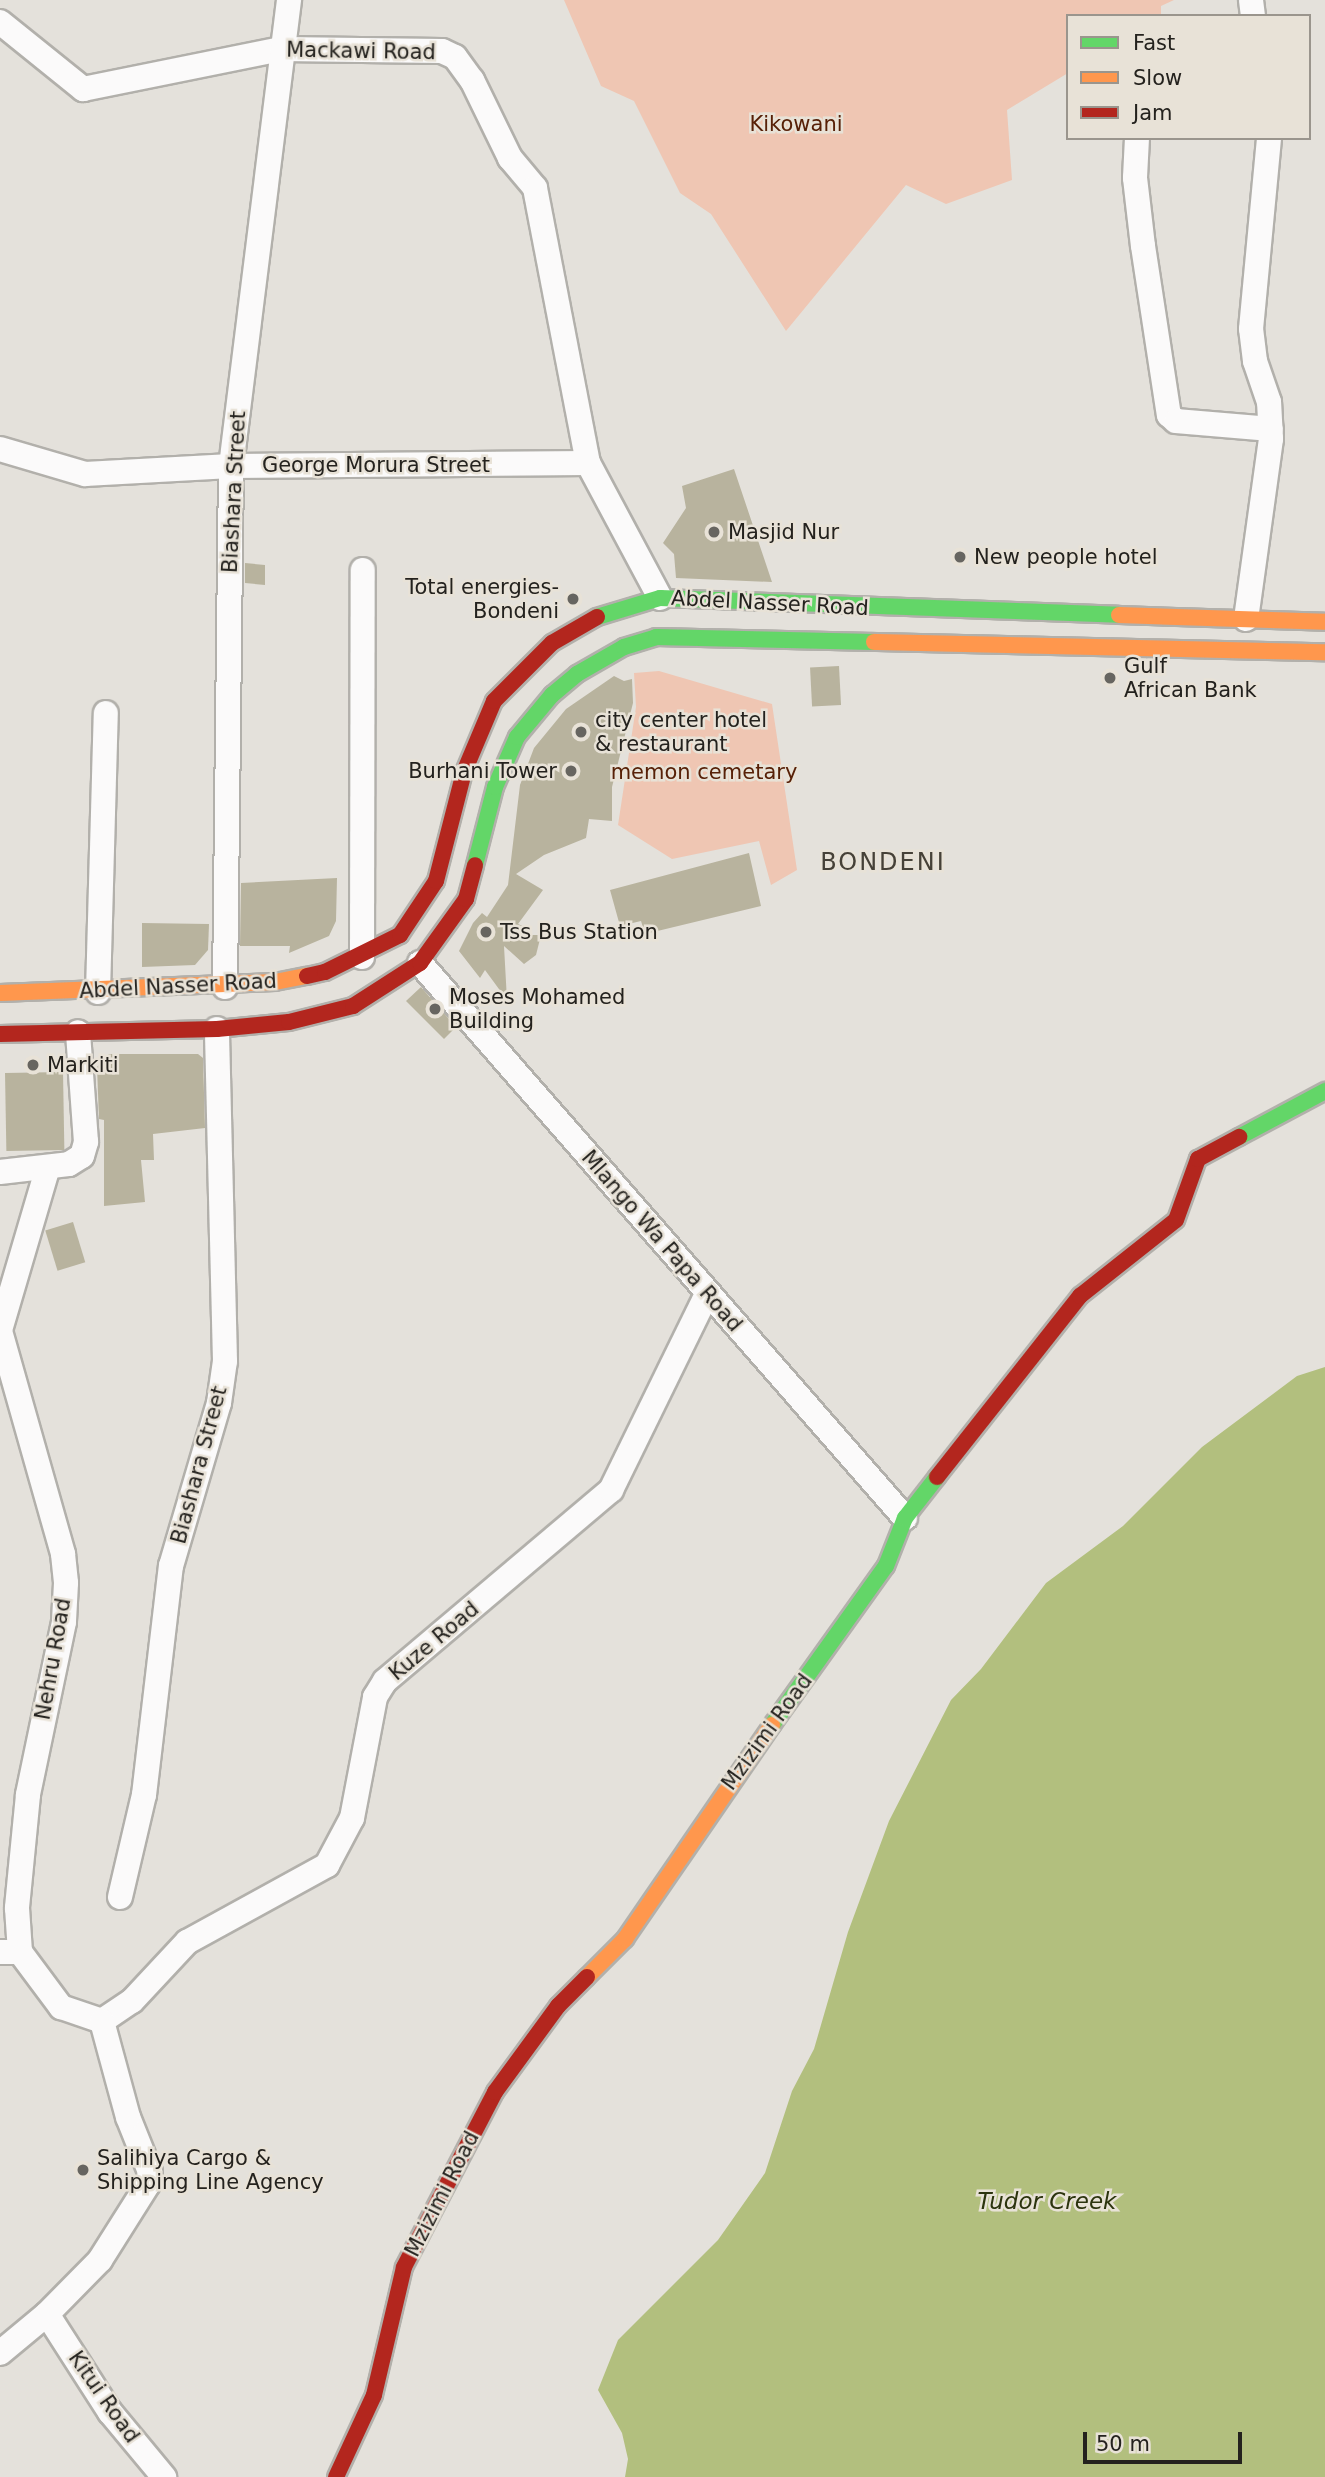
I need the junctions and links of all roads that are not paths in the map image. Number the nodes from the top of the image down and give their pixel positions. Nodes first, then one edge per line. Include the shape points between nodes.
1 (289, 0) edge
2 (0, 22) edge
3 (281, 49) junction
4 (1137, 140) edge
5 (1269, 140) edge
6 (1270, 429) junction
7 (0, 449) edge
8 (588, 463) junction
9 (231, 466) junction
10 (363, 570) dead end
11 (660, 598) junction
12 (1149, 616) junction
13 (1246, 619) junction
14 (1325, 622) edge
15 (1148, 649) junction
16 (1325, 652) edge
17 (106, 713) dead end
18 (362, 957) junction
19 (420, 963) junction
20 (225, 987) junction
21 (98, 992) junction
22 (0, 993) edge
23 (217, 1029) junction
24 (78, 1032) junction
25 (0, 1034) edge
26 (1325, 1091) edge
27 (48, 1167) junction
28 (0, 1172) edge
29 (707, 1294) junction
30 (0, 1330) edge
31 (905, 1518) junction
32 (120, 1897) dead end
33 (10, 1952) edge
34 (102, 2021) junction
35 (47, 2314) junction
36 (0, 2353) edge
37 (164, 2477) edge
38 (336, 2477) edge

1 - 3 street, Biashara Street
2 - 3 street, Mackawi Road via 83,89
3 - 8 street, Mackawi Road via 442,51 463,66 510,158 535,188
3 - 9 street, Biashara Street
4 - 6 street via 1135,178 1169,415 1176,421
5 - 6 street via 1251,329
6 - 13 street via 1269,476
7 - 9 street, George Morura Street via 85,474
8 - 9 street, George Morura Street
8 - 11 street, Mackawi Road
9 - 20 street, Biashara Street
10 - 18 street
11 - 12 main road, Abdel Nasser Road
11 - 18 main road, Abdel Nasser Road via 616,610 564,635 508,683 483,717 474,740 432,890 400,935
12 - 13 main road, Abdel Nasser Road
12 - 15 main road
13 - 14 main road, Abdel Nasser Road
15 - 16 main road, Abdel Nasser Road
15 - 19 main road, Abdel Nasser Road via 702,635 656,637 624,648 577,674 552,695 517,737 495,787 466,899
17 - 21 street
18 - 20 main road, Abdel Nasser Road via 303,978
19 - 23 main road, Abdel Nasser Road via 392,984 328,1015
19 - 29 street, Mlango Wa Papa Road
20 - 21 main road, Abdel Nasser Road
21 - 22 main road, Abdel Nasser Road
23 - 24 main road, Abdel Nasser Road
23 - 32 street, Biashara Street via 225,1361 219,1403 171,1566 144,1795
24 - 25 main road, Abdel Nasser Road
24 - 27 street via 85,1149 78,1161
26 - 31 main road, Mzizimi Road via 1198,1159 1176,1220 1080,1296
27 - 28 street
27 - 30 street, Nehru Road
29 - 31 street, Mlango Wa Papa Road
29 - 34 street, Kuze Road via 611,1490 385,1681 375,1697 352,1818 327,1865 187,1942 132,2001
30 - 33 street, Nehru Road via 63,1554 66,1583 64,1622 27,1795
31 - 38 main road, Mzizimi Road via 886,1566 711,1809 625,1939 558,2006 495,2092 404,2267 374,2395
33 - 34 street via 61,2007
34 - 35 street via 128,2117 145,2157 148,2184 100,2260
35 - 36 street
35 - 37 street, Kitui Road via 110,2412

